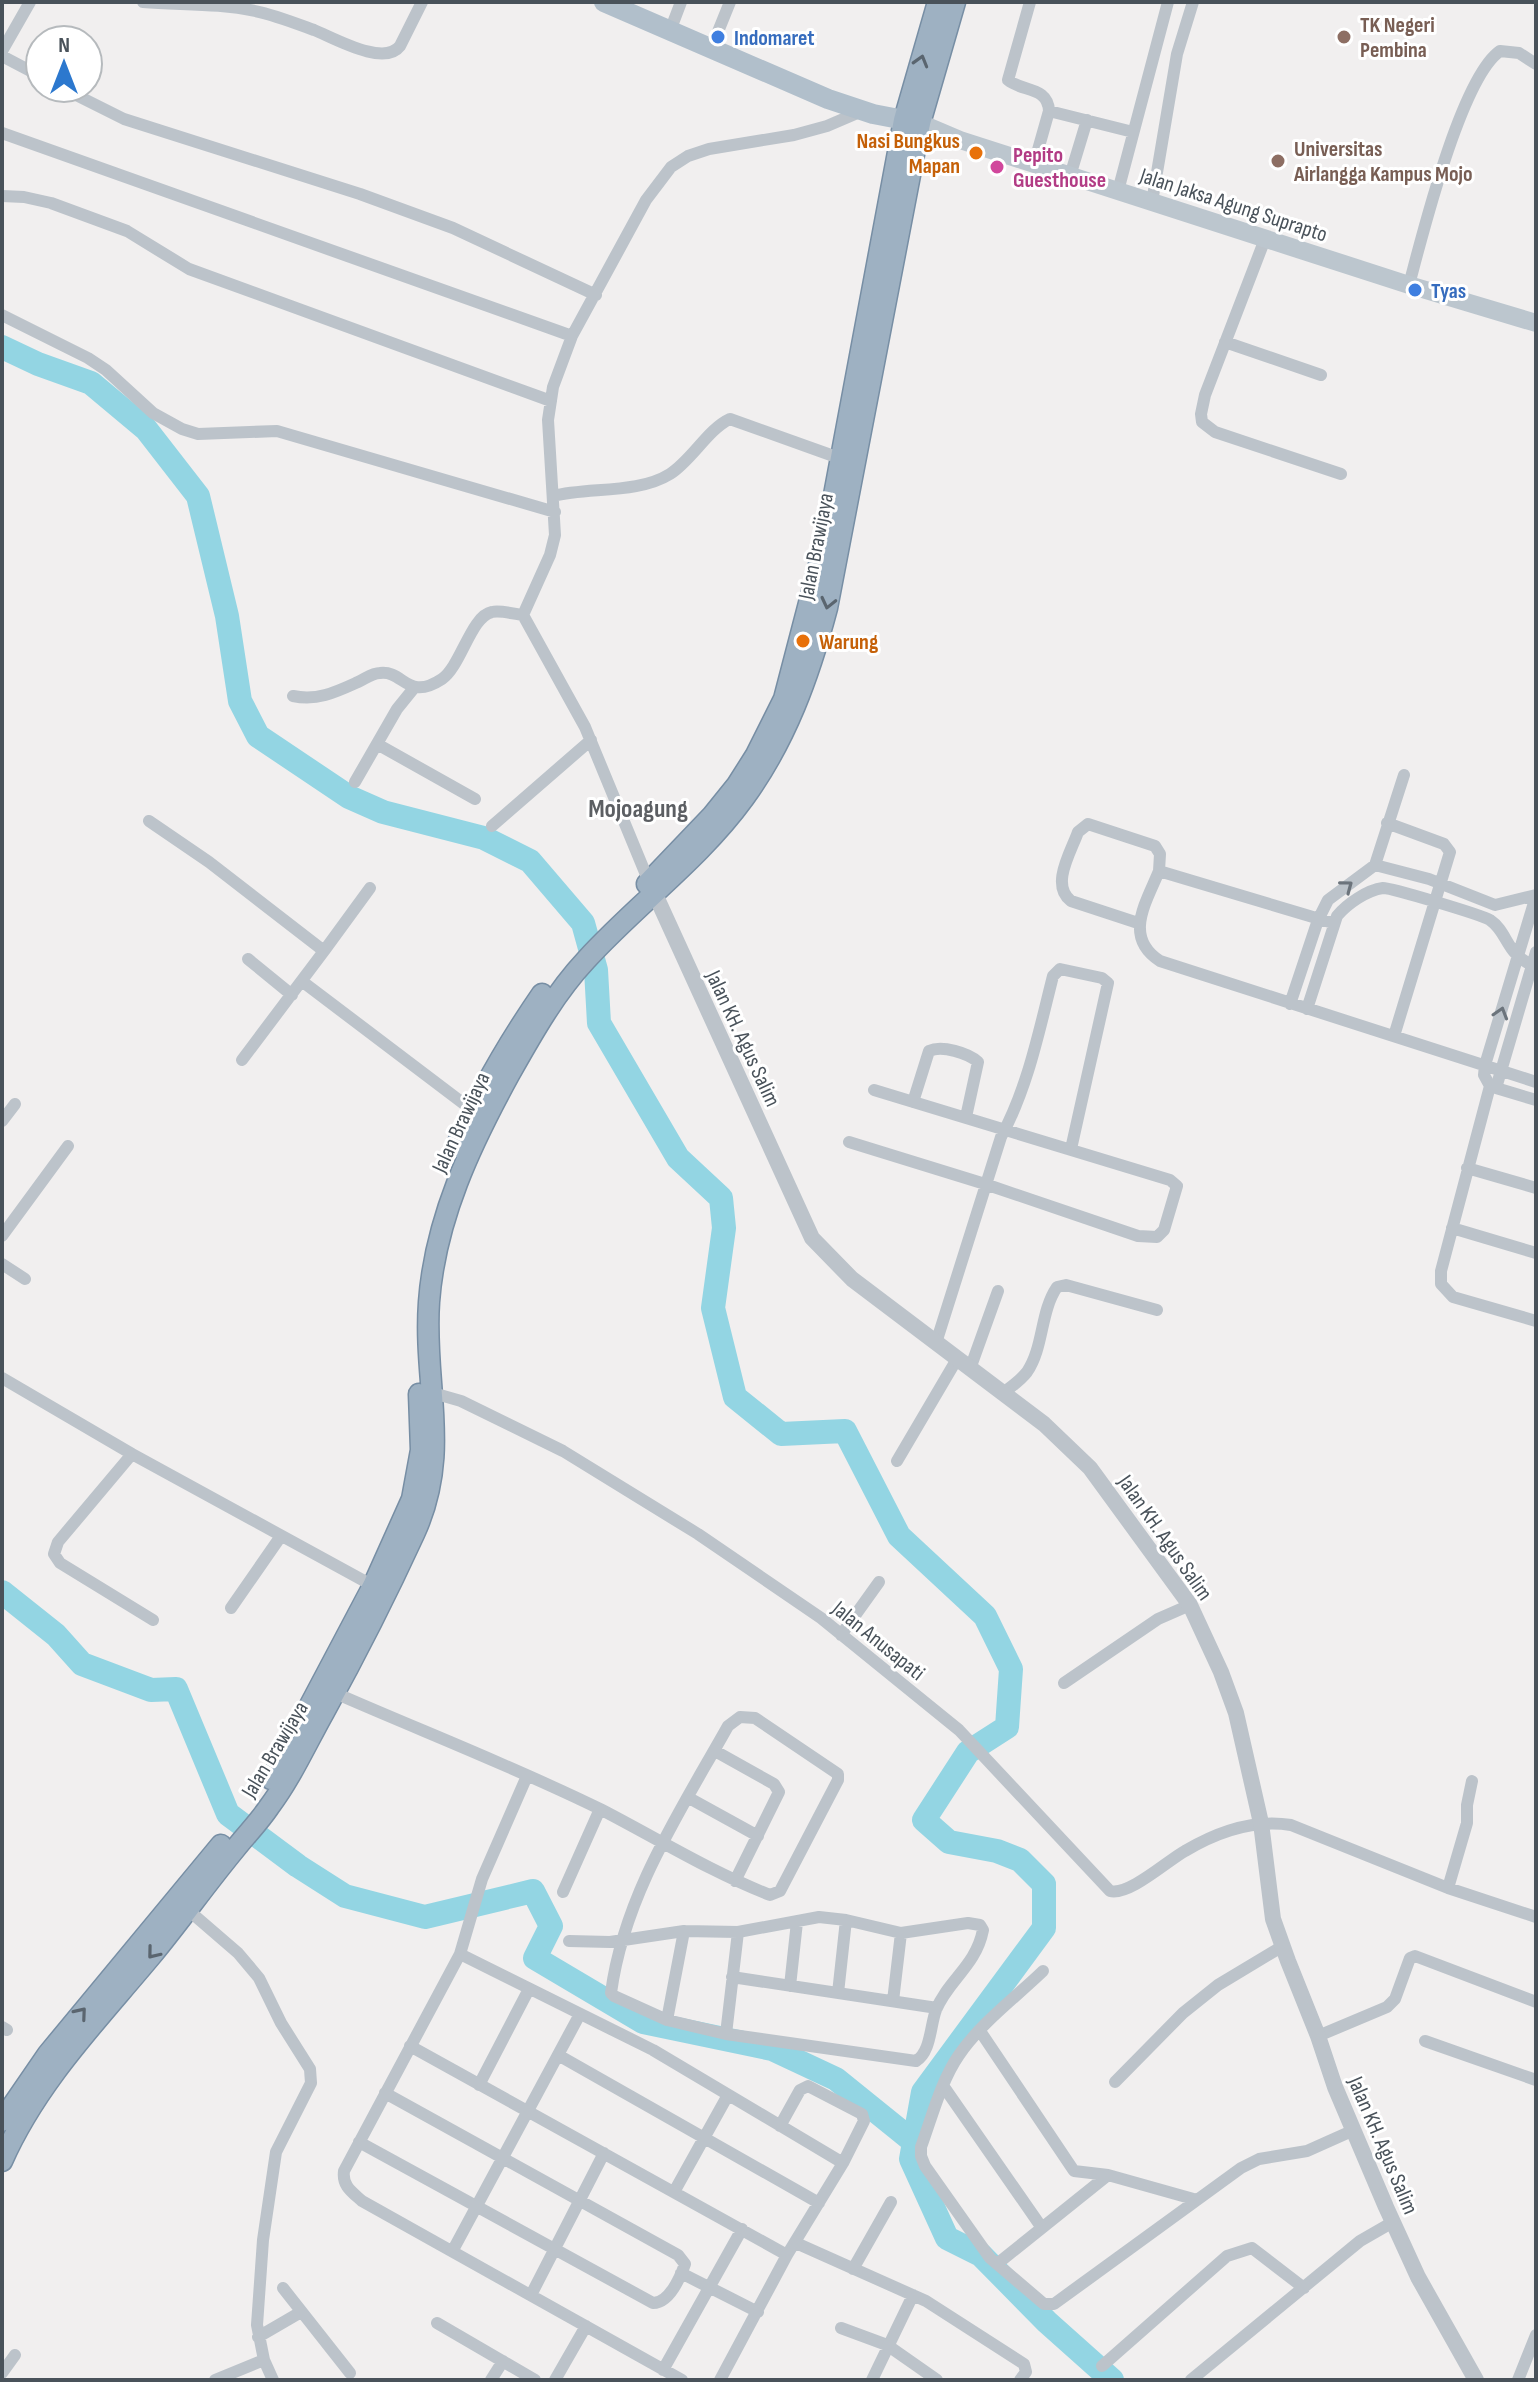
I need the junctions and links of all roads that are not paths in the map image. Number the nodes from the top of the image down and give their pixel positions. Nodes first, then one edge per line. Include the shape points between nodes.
1 (30, 2) edge
2 (143, 2) edge
3 (422, 2) edge
4 (604, 2) edge
5 (681, 2) edge
6 (730, 2) edge
7 (938, 2) edge
8 (955, 2) edge
9 (1030, 2) edge
10 (1168, 2) edge
11 (1193, 2) edge
12 (670, 31) junction
13 (711, 49) junction
14 (2, 51) edge
15 (1536, 64) edge
16 (24, 65) edge
17 (94, 104) edge
18 (862, 111) junction
19 (1049, 111) junction
20 (1087, 120) junction
21 (912, 122) junction
22 (1133, 132) junction
23 (2, 133) edge
24 (1034, 164) junction
25 (1070, 176) junction
26 (1118, 191) junction
27 (2, 196) edge
28 (1152, 202) junction
29 (1265, 239) junction
30 (1409, 285) junction
31 (596, 295) junction
32 (2, 315) edge
33 (1536, 323) edge
34 (572, 336) junction
35 (1225, 342) junction
36 (865, 363) junction
37 (1321, 375) dead end
38 (551, 401) junction
39 (842, 459) junction
40 (1341, 474) dead end
41 (553, 496) junction
42 (555, 512) junction
43 (523, 615) junction
44 (414, 688) junction
45 (293, 696) dead end
46 (591, 740) junction
47 (377, 744) junction
48 (1404, 775) dead end
49 (355, 782) dead end
50 (475, 799) dead end
51 (149, 821) dead end
52 (1387, 823) junction
53 (492, 826) dead end
54 (1375, 865) junction
55 (1159, 871) junction
56 (1442, 883) junction
57 (370, 888) dead end
58 (652, 888) junction
59 (1536, 895) edge
60 (1436, 903) junction
61 (1495, 905) junction
62 (1318, 920) junction
63 (1490, 920) junction
64 (1138, 923) junction
65 (1333, 923) junction
66 (324, 951) junction
67 (1536, 952) edge
68 (1518, 958) junction
69 (248, 959) dead end
70 (579, 959) junction
71 (1534, 967) edge
72 (303, 982) junction
73 (292, 995) junction
74 (1290, 1004) junction
75 (1307, 1009) junction
76 (1394, 1036) junction
77 (242, 1060) dead end
78 (1485, 1065) junction
79 (1500, 1070) junction
80 (1536, 1082) edge
81 (1493, 1087) junction
82 (874, 1090) dead end
83 (1536, 1100) edge
84 (913, 1102) junction
85 (15, 1104) dead end
86 (472, 1110) junction
87 (966, 1117) junction
88 (2, 1121) edge
89 (1006, 1128) junction
90 (849, 1142) dead end
91 (68, 1146) dead end
92 (1071, 1149) junction
93 (1467, 1168) junction
94 (985, 1184) junction
95 (1536, 1188) edge
96 (1452, 1228) junction
97 (2, 1236) edge
98 (1536, 1253) edge
99 (2, 1264) edge
100 (25, 1279) dead end
101 (998, 1291) dead end
102 (1157, 1310) dead end
103 (1536, 1321) edge
104 (936, 1343) junction
105 (964, 1364) junction
106 (2, 1378) edge
107 (426, 1391) junction
108 (1003, 1393) junction
109 (132, 1454) junction
110 (897, 1461) dead end
111 (281, 1536) junction
112 (879, 1582) dead end
113 (379, 1589) junction
114 (1190, 1605) junction
115 (231, 1608) dead end
116 (153, 1620) dead end
117 (841, 1635) junction
118 (1064, 1683) dead end
119 (335, 1693) junction
120 (715, 1751) junction
121 (527, 1776) junction
122 (1472, 1781) dead end
123 (689, 1798) junction
124 (600, 1809) junction
125 (257, 1812) junction
126 (1261, 1823) junction
127 (758, 1836) junction
128 (664, 1843) junction
129 (228, 1847) junction
130 (735, 1881) junction
131 (1448, 1888) junction
132 (563, 1892) dead end
133 (187, 1909) junction
134 (1536, 1917) edge
135 (846, 1920) junction
136 (797, 1922) junction
137 (684, 1931) junction
138 (738, 1932) junction
139 (901, 1933) junction
140 (569, 1941) dead end
141 (622, 1941) junction
142 (1283, 1946) junction
143 (460, 1954) junction
144 (1043, 1971) dead end
145 (732, 1977) junction
146 (790, 1986) junction
147 (529, 1989) junction
148 (838, 1993) junction
149 (893, 2001) junction
150 (1536, 2002) edge
151 (937, 2008) junction
152 (580, 2014) junction
153 (667, 2020) junction
154 (980, 2031) junction
155 (726, 2034) junction
156 (1318, 2036) junction
157 (1425, 2041) dead end
158 (410, 2046) junction
159 (558, 2055) junction
160 (1536, 2080) edge
161 (1115, 2082) dead end
162 (479, 2085) junction
163 (944, 2087) junction
164 (385, 2093) junction
165 (728, 2095) junction
166 (528, 2111) junction
167 (2, 2121) edge
168 (780, 2126) junction
169 (1354, 2130) junction
170 (705, 2138) junction
171 (359, 2142) junction
172 (604, 2153) junction
173 (502, 2158) junction
174 (2, 2161) edge
175 (843, 2163) junction
176 (1074, 2171) junction
177 (1108, 2175) junction
178 (1089, 2191) junction
179 (674, 2192) junction
180 (1197, 2200) junction
181 (580, 2201) junction
182 (891, 2202) dead end
183 (819, 2203) junction
184 (477, 2206) junction
185 (1393, 2222) junction
186 (1042, 2228) junction
187 (742, 2229) junction
188 (796, 2243) junction
189 (555, 2249) junction
190 (453, 2250) junction
191 (787, 2255) junction
192 (997, 2264) junction
193 (853, 2269) junction
194 (681, 2273) junction
195 (283, 2288) dead end
196 (709, 2288) junction
197 (1304, 2288) junction
198 (531, 2295) junction
199 (913, 2295) junction
200 (301, 2312) junction
201 (758, 2312) junction
202 (437, 2323) dead end
203 (586, 2326) junction
204 (841, 2328) dead end
205 (1536, 2335) edge
206 (258, 2337) junction
207 (887, 2345) junction
208 (15, 2355) dead end
209 (264, 2360) junction
210 (503, 2361) junction
211 (1102, 2366) dead end
212 (663, 2370) junction
213 (2, 2373) edge
214 (350, 2373) dead end
215 (558, 2379) edge
216 (215, 2380) edge
217 (273, 2380) edge
218 (491, 2380) edge
219 (535, 2380) edge
220 (682, 2380) edge
221 (720, 2380) edge
222 (872, 2380) edge
223 (937, 2380) edge
224 (1020, 2380) edge
225 (1191, 2380) edge
226 (1476, 2380) edge
227 (1518, 2380) edge

1 - 14 street
2 - 3 street via 255,11 386,55 400,46
4 - 12 main road
5 - 12 street
6 - 13 street
21 -> 7 highway
8 - 21 highway, Jalan Brawijaya via 930,87
9 - 19 street via 1008,80 1046,98
10 - 22 street
11 - 28 street via 1177,54
12 - 13 main road
13 - 18 main road
14 - 16 street
15 - 30 street via 1519,53 1500,51 1474,87 1432,200
17 - 31 street via 124,119 453,228
18 - 21 main road
18 - 31 street via 794,135 709,149 671,167 646,200
19 - 20 street
19 - 24 street
20 - 22 street
20 - 25 street
21 - 24 main road, Jalan Jaksa Agung Suprapto
21 - 36 highway, Jalan Brawijaya
22 - 26 street
23 - 34 street
24 - 25 main road, Jalan Jaksa Agung Suprapto
25 - 26 main road, Jalan Jaksa Agung Suprapto
26 - 28 main road, Jalan Jaksa Agung Suprapto
27 - 38 street via 51,203 127,231 189,269
28 - 29 main road, Jalan Jaksa Agung Suprapto
29 - 30 main road, Jalan Jaksa Agung Suprapto
29 - 35 street
30 - 33 main road, Jalan Jaksa Agung Suprapto
31 - 34 street
32 - 42 street via 88,358 153,413 182,429 198,434 277,431
34 - 38 street
35 - 37 street
35 - 40 street via 1205,395 1202,422 1215,432
36 - 39 highway, Jalan Brawijaya
36 -> 58 highway, Jalan Brawijaya via 827,608 797,705 743,800 712,838
38 - 41 street
39 - 41 street via 730,419 662,478
39 - 58 highway, Jalan Brawijaya via 812,602 784,699 737,785
41 - 42 street
42 - 43 street via 550,555
43 - 44 street via 484,616 452,671 436,683
43 - 46 street
44 - 45 street via 379,673 328,695
44 - 47 street
46 - 53 street
46 - 58 street
47 - 49 street
47 - 50 street
48 - 52 street
51 - 66 street
52 - 54 street
52 - 56 street via 1450,848
54 - 56 street
62 -> 54 street via 1328,900
55 - 62 street
55 - 64 street
55 - 64 street via 1155,846 1088,824 1078,832 1060,882 1063,893 1071,901
56 - 60 street
56 - 61 street
57 - 66 street
58 - 70 highway, Jalan Brawijaya
58 - 104 street, Jalan KH. Agus Salim via 812,1238 852,1279
59 - 61 street
59 - 68 street
60 - 63 street
60 - 65 street via 1383,888 1345,906
60 - 76 street
61 - 63 street
62 - 65 street
62 - 74 street
63 - 68 street
64 - 74 street via 1146,948 1160,961
65 - 75 street
66 - 72 street
67 - 71 street
68 - 71 street
78 -> 68 street
69 - 73 street
70 - 86 highway, Jalan Brawijaya via 528,1015
70 - 107 highway, Jalan Brawijaya via 485,1117 463,1165 444,1220 429,1299
71 - 79 street
72 - 73 street
72 - 86 street
73 - 77 street
74 - 75 street
75 - 76 street
76 - 78 street
78 - 79 street
78 - 81 street via 1484,1075
79 - 80 street
79 - 81 street
81 - 83 street
81 - 93 street
82 - 84 street
84 - 87 street
84 - 87 street via 929,1051 962,1054 978,1062
85 - 88 street
86 - 107 highway, Jalan Brawijaya via 424,1248 416,1339
87 - 89 street
89 - 92 street
89 - 92 street via 1028,1074 1056,972 1102,978 1108,983 1107,993
89 - 94 street
90 - 94 street
91 - 97 street
92 - 94 street via 1175,1183 1161,1235 1138,1236
93 - 95 street
93 - 96 street
94 - 104 street
96 - 98 street
96 - 103 street via 1441,1271 1444,1289 1453,1297
99 - 100 street
101 - 105 street
102 - 108 street via 1057,1287 1031,1365
104 - 105 street, Jalan KH. Agus Salim
105 - 108 street, Jalan KH. Agus Salim
105 - 110 street
106 - 109 street
107 - 113 highway, Jalan Brawijaya via 417,1481
107 - 117 street, Jalan Anusapati via 461,1401 563,1451 698,1534
108 - 114 street, Jalan KH. Agus Salim via 1090,1468
109 - 111 street
109 - 116 street via 58,1542 54,1554 60,1563
111 - 113 street
111 - 115 street
112 - 117 street
113 - 119 highway, Jalan Brawijaya
113 - 125 highway, Jalan Brawijaya
114 - 118 street via 1158,1619
114 - 126 street, Jalan KH. Agus Salim via 1236,1713
117 - 126 street, Jalan Anusapati via 959,1730 1101,1883 1116,1892 1199,1843
119 - 121 street
119 - 125 highway, Jalan Brawijaya via 295,1766
120 - 123 street
120 - 127 street via 778,1789
120 - 130 street via 728,1726 747,1716 839,1776 780,1891 770,1895
121 - 124 street
121 - 143 street via 482,1879
122 - 131 street via 1467,1823
123 - 127 street
123 - 128 street
124 - 128 street
124 - 132 street
125 - 129 highway, Jalan Brawijaya
126 - 131 street via 1291,1825
126 - 142 street, Jalan KH. Agus Salim via 1273,1919
127 - 130 street
128 - 130 street
128 - 141 street
129 - 133 highway, Jalan Brawijaya
167 -> 129 highway, Jalan Brawijaya via 48,2054
131 - 134 street
133 -> 174 highway, Jalan Brawijaya via 54,2071
133 - 206 street via 259,1978 310,2069 311,2083 274,2162 256,2305
135 - 136 street via 819,1917
135 - 139 street
135 - 148 street
136 - 138 street
136 - 146 street
137 - 138 street
137 - 141 street
137 - 153 street
138 - 145 street
139 - 149 street
139 - 151 street via 968,1923 982,1928 974,1958
140 - 141 street
141 - 153 street via 612,1994
142 - 156 street, Jalan KH. Agus Salim
142 - 161 street via 1206,1994
143 - 147 street
143 - 158 street
144 - 154 street
145 - 146 street
145 - 155 street
146 - 148 street
147 - 152 street
147 - 162 street
148 - 149 street
149 - 151 street
150 - 156 street via 1415,1956 1387,2007
151 - 155 street via 923,2056 916,2061
152 - 159 street
152 - 165 street
153 - 155 street
154 - 163 street via 958,2056
154 - 176 street
156 - 169 street, Jalan KH. Agus Salim
157 - 160 street
158 - 162 street
158 - 164 street
159 - 166 street
159 - 170 street
162 - 166 street
163 - 186 street
163 - 192 street via 921,2156
164 - 171 street
164 - 173 street
165 - 168 street
165 - 170 street
166 - 172 street
166 - 173 street
168 - 175 street
168 - 175 street via 800,2090 808,2086 862,2114 863,2125
169 - 180 street via 1307,2151 1259,2159
169 - 185 street, Jalan KH. Agus Salim
170 - 179 street
170 - 183 street
171 - 184 street
171 - 190 street via 344,2171 348,2189
172 - 179 street
172 - 181 street
173 - 181 street
173 - 184 street
175 - 183 street
176 - 177 street
176 - 178 street
177 - 178 street
177 - 180 street
178 - 186 street
179 - 187 street
180 - 192 street via 1051,2305 1035,2298
181 - 189 street
181 - 194 street via 678,2255 685,2264
182 - 193 street
183 - 188 street
184 - 189 street
184 - 190 street
185 - 197 street via 1360,2241
185 - 226 street, Jalan KH. Agus Salim
186 - 192 street
187 - 191 street
187 - 196 street
188 - 191 street
188 - 193 street
189 - 194 street via 653,2303 665,2299
189 - 198 street
190 - 198 street
191 - 201 street
193 - 199 street
194 - 196 street
195 - 200 street
196 - 201 street
196 - 212 street
197 - 211 street via 1252,2248 1227,2256
197 - 225 street
198 - 203 street
199 - 207 street
199 - 224 street via 1024,2364
200 - 206 street
200 - 214 street
201 - 221 street
202 - 210 street
203 - 212 street
203 - 215 street
204 - 207 street
205 - 227 street
206 - 209 street
207 - 222 street
207 - 223 street
208 - 213 street
209 - 216 street
209 - 217 street
210 - 218 street
210 - 219 street
212 - 220 street

